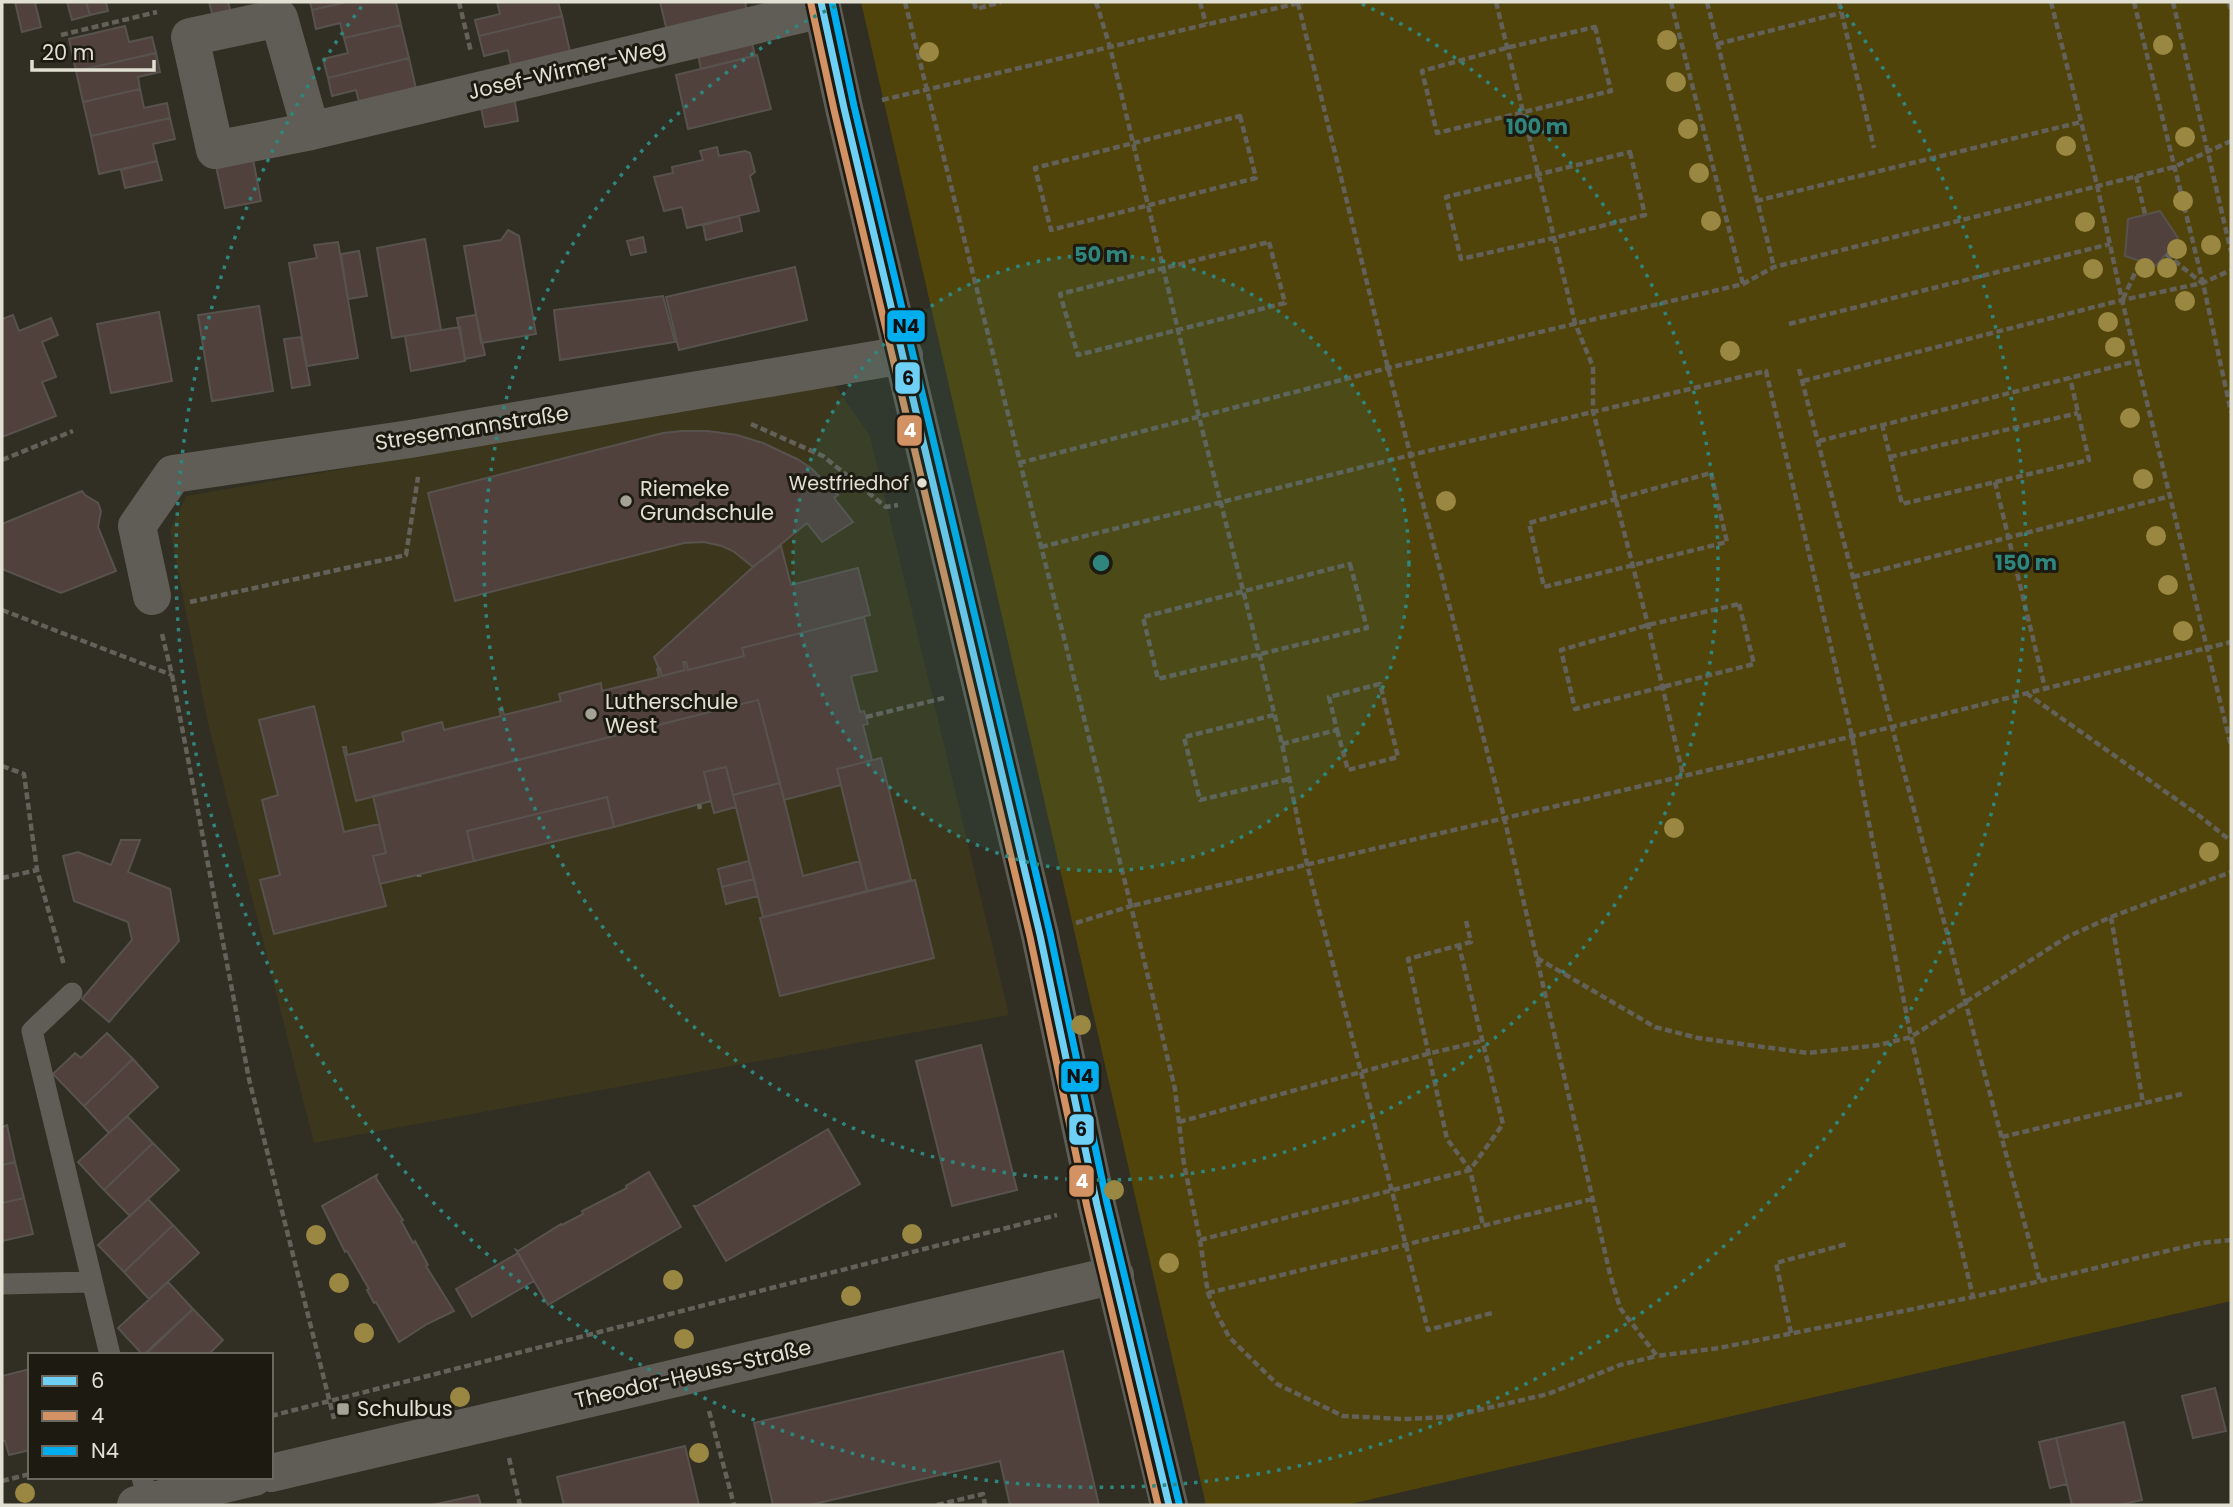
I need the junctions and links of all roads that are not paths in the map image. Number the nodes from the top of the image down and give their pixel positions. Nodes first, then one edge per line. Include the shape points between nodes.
1 (821, 5) edge
2 (311, 131) dead end
3 (904, 355) junction
4 (154, 603) road end
5 (72, 993) road end
6 (1115, 1275) junction
7 (91, 1282) junction
8 (2, 1284) edge
9 (109, 1353) edge
10 (273, 1473) edge
11 (242, 1479) edge
12 (142, 1495) edge
13 (1169, 1505) edge

1 - 2 street, Josef-Wirmer-Weg
1 - 3 street
3 - 4 street, Stresemannstraße via 410,439 173,474 136,526
3 - 6 street
5 - 7 lane via 32,1031
6 - 10 street, Theodor-Heuss-Straße
6 - 13 street
7 - 8 lane
7 - 9 lane
11 - 12 street

